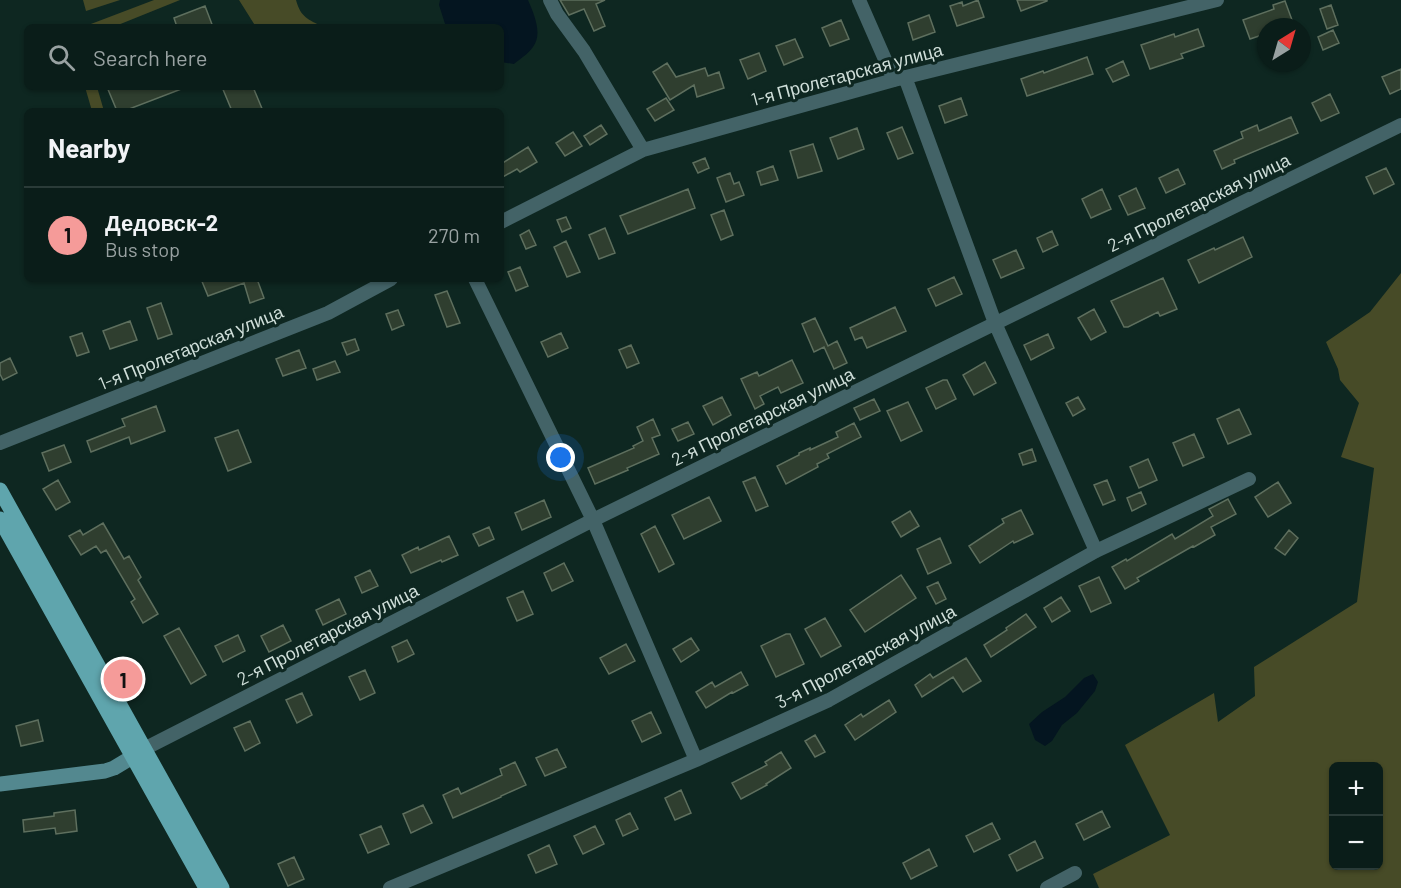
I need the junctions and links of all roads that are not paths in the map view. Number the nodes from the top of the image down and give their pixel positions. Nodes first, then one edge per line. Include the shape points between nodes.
1 (550, 0) edge
2 (859, 0) edge
3 (1216, 0) edge
4 (900, 78) junction
5 (1401, 125) edge
6 (643, 150) junction
7 (504, 220) edge
8 (386, 282) edge
9 (476, 282) edge
10 (995, 323) junction
11 (0, 443) edge
12 (1250, 479) dead end
13 (0, 490) edge
14 (0, 519) edge
15 (593, 520) junction
16 (1096, 551) junction
17 (139, 753) junction
18 (696, 760) junction
19 (0, 784) edge
20 (1075, 873) dead end
21 (206, 888) edge
22 (222, 888) edge
23 (390, 888) edge
24 (1047, 888) edge

1 - 6 street
2 - 4 street
3 - 4 street, 1-я Пролетарская улица
4 - 6 street, 1-я Пролетарская улица
4 - 10 street
5 - 10 street, 2-я Пролетарская улица
6 - 7 street, 1-я Пролетарская улица
8 - 11 street, 1-я Пролетарская улица via 328,312
9 - 15 street
10 - 15 street, 2-я Пролетарская улица
10 - 16 street
12 - 16 street, 3-я Пролетарская улица
13 - 17 main road
14 - 17 main road
15 - 17 street, 2-я Пролетарская улица
15 - 18 street
16 - 18 street, 3-я Пролетарская улица via 829,700
17 - 19 street via 105,771
17 - 21 main road
17 - 22 main road
18 - 23 street, 3-я Пролетарская улица
20 - 24 street

